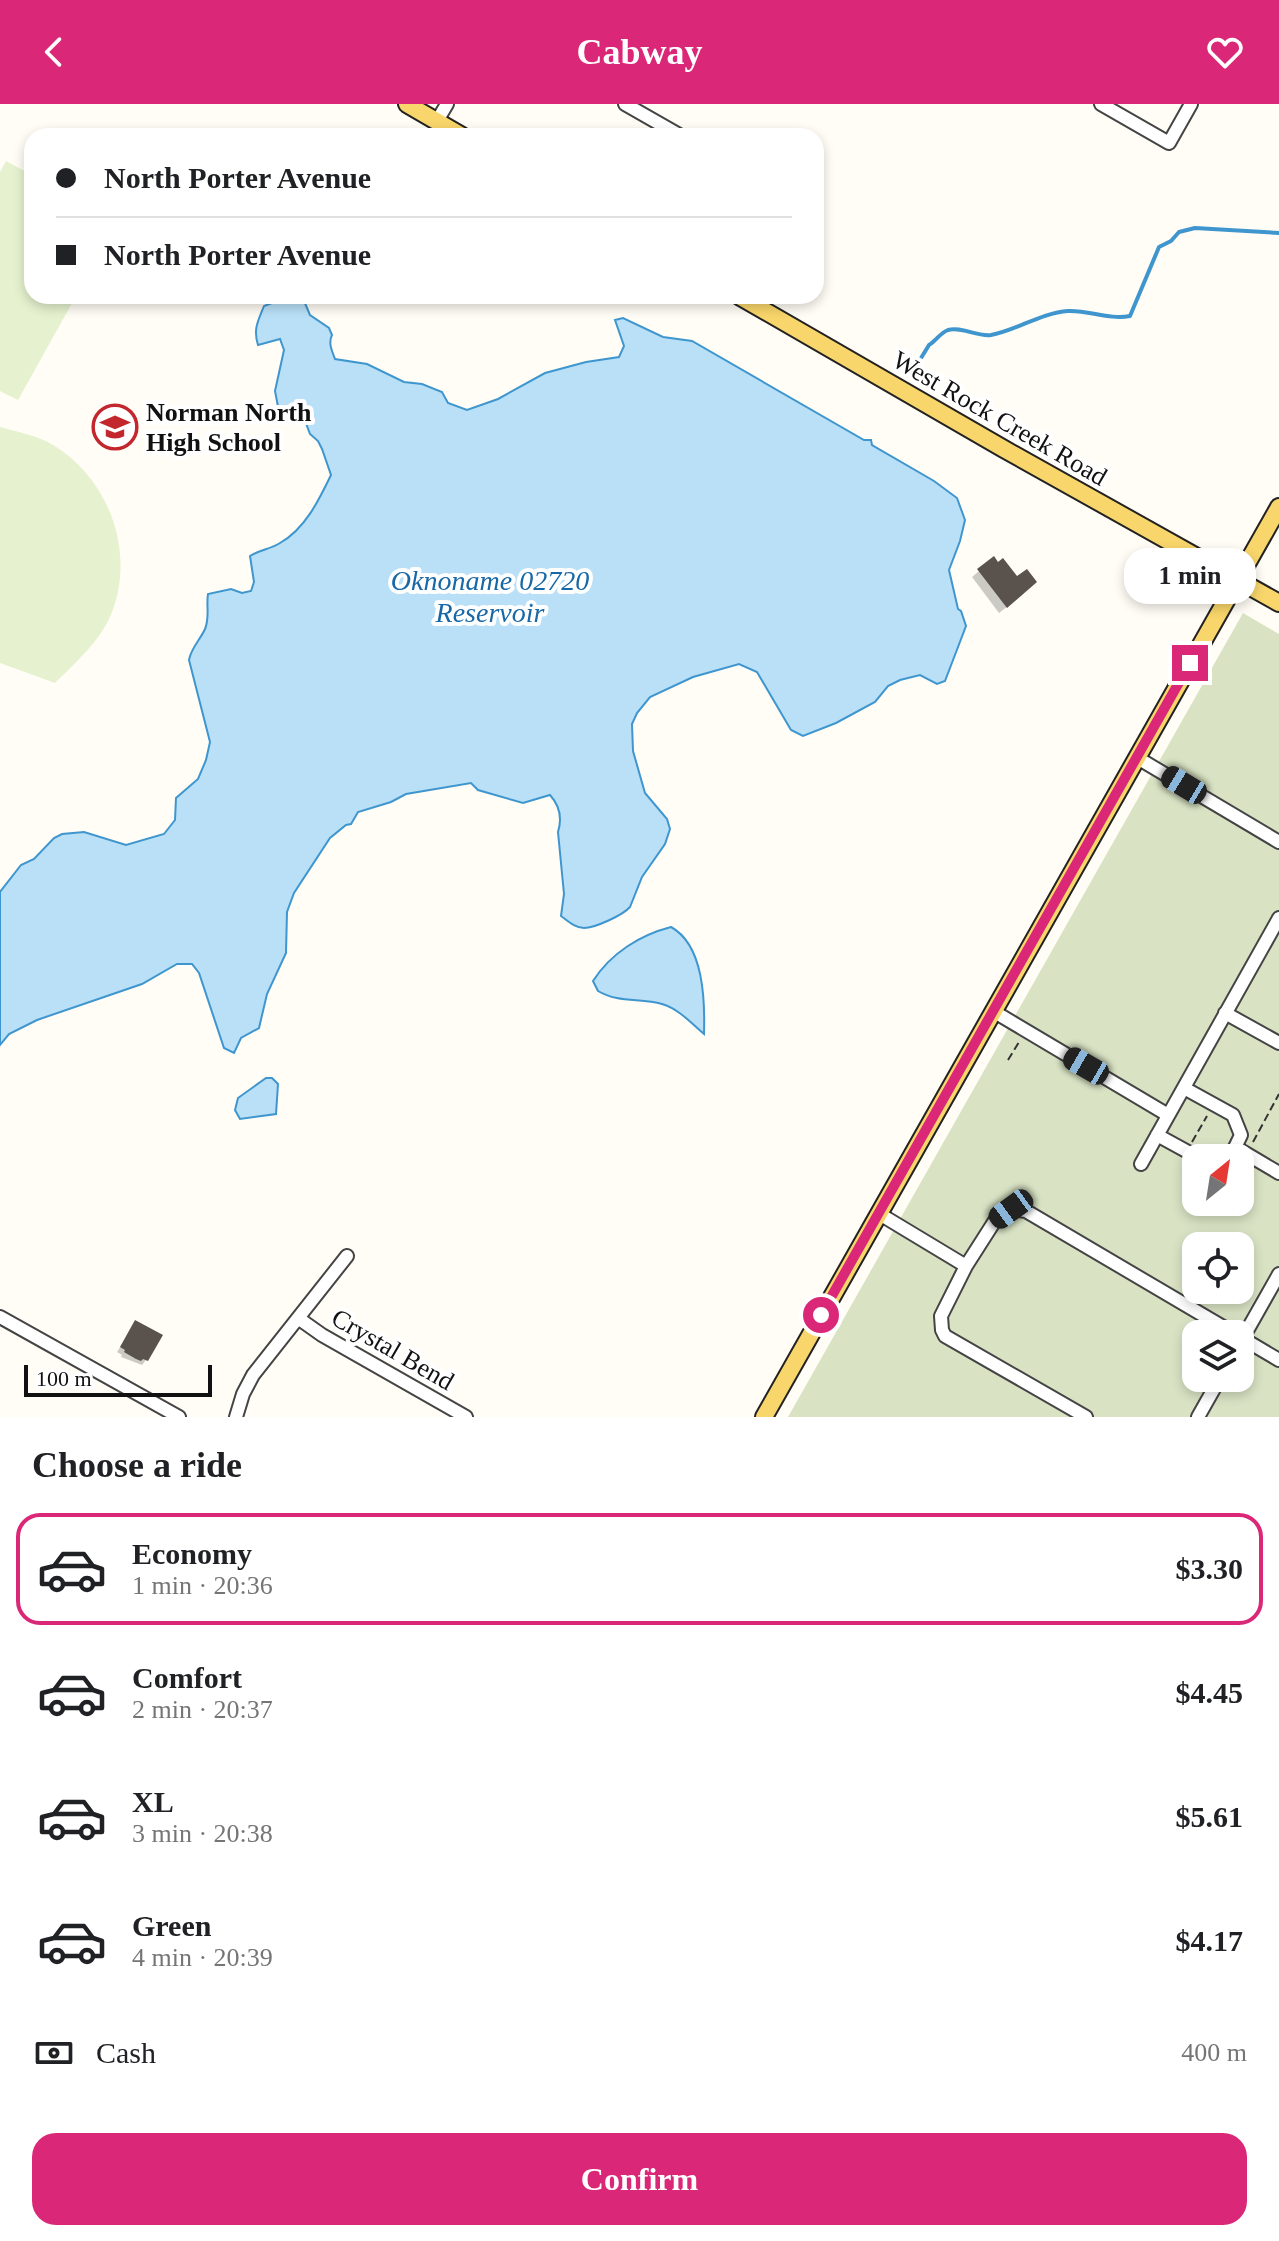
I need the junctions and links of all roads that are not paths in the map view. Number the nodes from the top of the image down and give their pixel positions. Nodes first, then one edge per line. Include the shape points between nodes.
1 (407, 104) edge
2 (447, 104) edge
3 (625, 104) edge
4 (1101, 104) edge
5 (1191, 104) edge
6 (437, 121) junction
7 (449, 128) edge
8 (667, 128) edge
9 (753, 304) edge
10 (1277, 514) edge
11 (1238, 580) junction
12 (1279, 603) edge
13 (1136, 757) junction
14 (1279, 842) edge
15 (1279, 918) edge
16 (993, 1011) junction
17 (1225, 1013) junction
18 (1279, 1043) edge
19 (1184, 1088) junction
20 (1168, 1115) junction
21 (1157, 1135) junction
22 (1241, 1144) edge
23 (1182, 1149) edge
24 (1254, 1158) edge
25 (1141, 1164) dead end
26 (1279, 1173) edge
27 (878, 1213) junction
28 (347, 1256) dead end
29 (966, 1266) junction
30 (1279, 1274) edge
31 (0, 1317) edge
32 (298, 1318) junction
33 (1209, 1320) edge
34 (1250, 1320) edge
35 (1254, 1346) edge
36 (1279, 1360) edge
37 (1212, 1392) edge
38 (444, 1412) edge
39 (179, 1417) edge
40 (236, 1417) edge
41 (466, 1417) edge
42 (764, 1417) edge
43 (1086, 1417) edge
44 (1198, 1417) edge

1 - 6 main road
2 - 6 street
3 - 8 street
4 - 5 street via 1169,143
6 - 7 main road
9 - 11 main road, West Rock Creek Road
10 - 11 main road
11 - 12 main road, West Rock Creek Road
11 - 13 main road
13 - 14 street
13 - 16 main road
15 - 17 street
16 - 20 street
16 - 27 main road
17 - 18 street
17 - 19 street
19 - 20 street
19 - 22 street via 1233,1115
20 - 21 street
21 - 23 street
21 - 25 street
24 - 26 street
27 - 29 street
27 - 42 main road
28 - 32 street
29 - 33 street via 996,1219 1011,1209 1026,1211
29 - 43 street via 941,1316 945,1336
30 - 34 street
31 - 39 street
32 - 38 street, Crystal Bend
32 - 40 street via 253,1375
35 - 36 street
37 - 44 street
38 - 41 street, Crystal Bend

